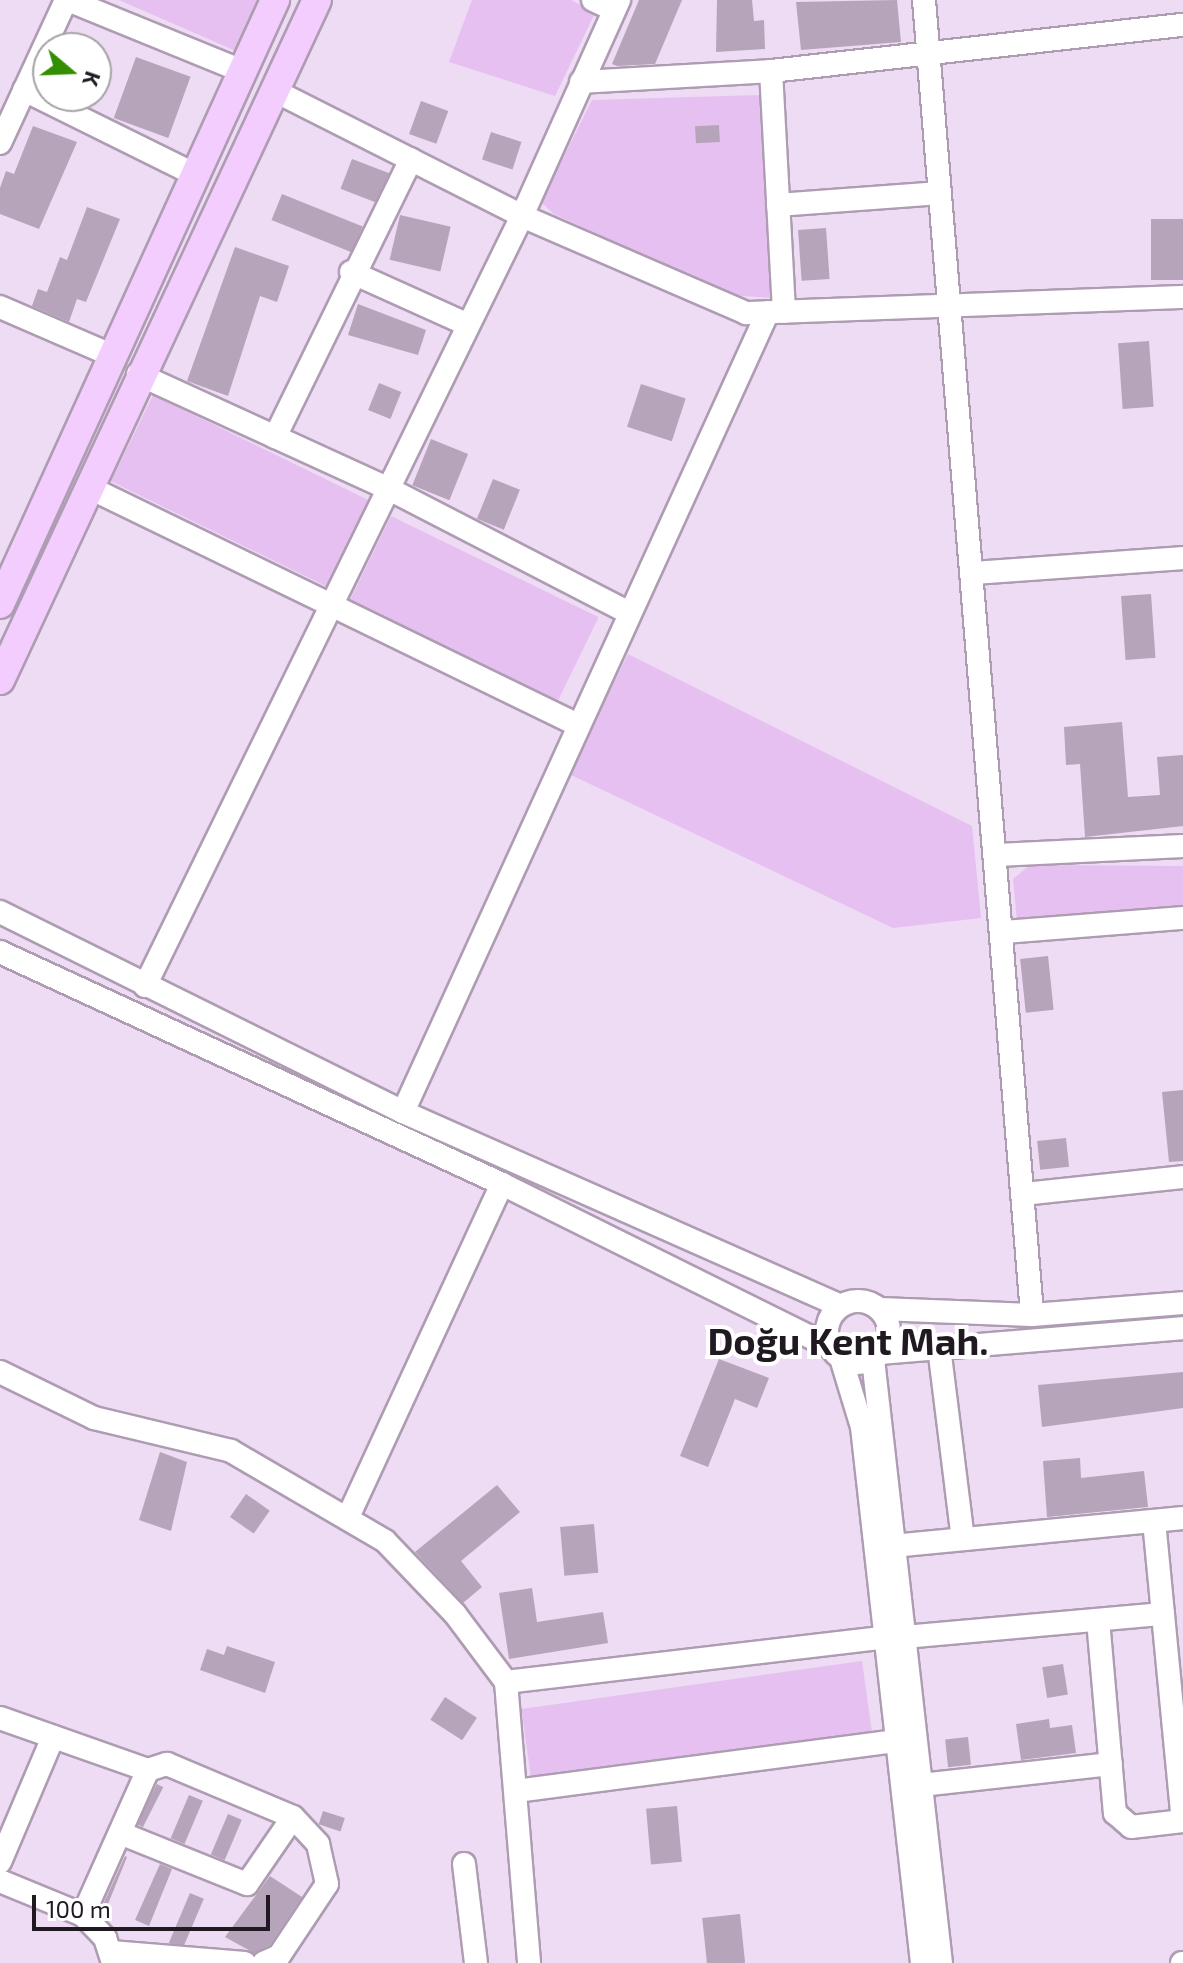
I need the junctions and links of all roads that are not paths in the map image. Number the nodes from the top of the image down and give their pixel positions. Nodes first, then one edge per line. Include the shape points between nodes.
1 (67, 0) edge
2 (275, 0) edge
3 (317, 0) edge
4 (593, 0) edge
5 (924, 0) edge
6 (617, 5) edge
7 (1183, 25) edge
8 (927, 54) junction
9 (771, 71) junction
10 (244, 72) junction
11 (581, 82) junction
12 (24, 90) junction
13 (273, 90) junction
14 (0, 143) edge
15 (411, 160) junction
16 (196, 175) junction
17 (940, 193) junction
18 (778, 205) junction
19 (522, 216) junction
20 (351, 272) junction
21 (1183, 297) edge
22 (0, 307) edge
23 (951, 311) junction
24 (776, 312) junction
25 (464, 323) junction
26 (113, 356) junction
27 (138, 374) junction
28 (275, 437) junction
29 (88, 487) junction
30 (389, 489) junction
31 (1183, 558) edge
32 (974, 573) junction
33 (0, 604) edge
34 (324, 608) junction
35 (629, 613) junction
36 (0, 680) edge
37 (578, 725) junction
38 (1183, 846) edge
39 (997, 855) junction
40 (0, 912) edge
41 (1183, 918) edge
42 (1004, 932) junction
43 (0, 952) edge
44 (145, 986) junction
45 (403, 1112) junction
46 (1183, 1177) edge
47 (502, 1184) junction
48 (1024, 1194) junction
49 (1183, 1303) edge
50 (840, 1306) junction
51 (880, 1309) junction
52 (1032, 1315) junction
53 (1183, 1328) edge
54 (939, 1347) junction
55 (837, 1353) junction
56 (877, 1356) junction
57 (0, 1372) edge
58 (349, 1515) junction
59 (1183, 1518) edge
60 (1154, 1521) junction
61 (963, 1539) junction
62 (893, 1546) junction
63 (1163, 1614) junction
64 (1098, 1620) junction
65 (895, 1637) junction
66 (506, 1682) junction
67 (0, 1718) edge
68 (53, 1737) junction
69 (895, 1741) junction
70 (1111, 1764) junction
71 (148, 1770) junction
72 (921, 1785) junction
73 (516, 1791) junction
74 (293, 1817) junction
75 (1183, 1821) edge
76 (120, 1833) junction
77 (0, 1862) edge
78 (464, 1864) dead end
79 (0, 1881) edge
80 (83, 1915) junction
81 (112, 1958) edge
82 (245, 1963) edge
83 (263, 1963) edge
84 (476, 1963) edge
85 (529, 1963) edge
86 (922, 1963) edge
87 (941, 1963) edge

1 - 10 street
1 - 12 street
2 - 10 main road
3 - 13 main road
4 - 6 street
5 - 8 street
6 - 11 street
7 - 8 street
8 - 9 street
8 - 17 street
9 - 11 street
9 - 18 street
10 - 16 main road
11 - 19 street
12 - 14 street
12 - 16 street
13 - 15 street
13 - 27 main road
15 - 19 street
15 - 20 street
16 - 26 main road
17 - 18 street
17 - 23 street
18 - 24 street
19 - 24 street via 746,313
19 - 25 street
20 - 25 street
20 - 28 street
21 - 23 street
22 - 26 street
23 - 24 street
23 - 32 street
24 - 35 street
25 - 30 street
26 - 33 main road
27 - 28 street
27 - 29 main road
28 - 30 street
29 - 34 street
29 - 36 main road
30 - 34 street
30 - 35 street
31 - 32 street
32 - 39 street
34 - 37 street
34 - 44 street
35 - 37 street
37 - 45 street
38 - 39 street
39 - 42 street
40 - 44 street
41 - 42 street
42 - 48 street
43 - 47 street
44 - 45 street
45 - 50 street
46 - 48 street
47 - 55 street
47 - 58 street
48 - 52 street
49 - 52 street
50 - 51 street via 863,1300
50 - 55 street via 827,1330
51 - 52 street
51 - 56 street via 889,1326
53 - 54 street
54 - 56 street
54 - 61 street
55 - 56 street
55 - 65 street via 862,1427
56 - 62 street
57 - 58 street via 94,1418 231,1451
58 - 66 street via 417,1572
59 - 60 street
60 - 61 street
60 - 63 street
61 - 62 street
62 - 65 street
63 - 64 street
63 - 75 street
64 - 65 street
64 - 70 street
65 - 66 street
65 - 69 street
65 - 72 street
66 - 73 street
67 - 68 street
68 - 71 street
68 - 77 street
69 - 73 street
69 - 86 street
70 - 72 street
70 - 75 street via 1121,1823
71 - 74 street via 167,1764
71 - 76 street
72 - 87 street
73 - 85 street
74 - 76 street via 247,1884
74 - 83 street via 318,1844 327,1884 279,1956
76 - 80 street
78 - 84 street
79 - 80 street
80 - 81 street
81 - 82 street

